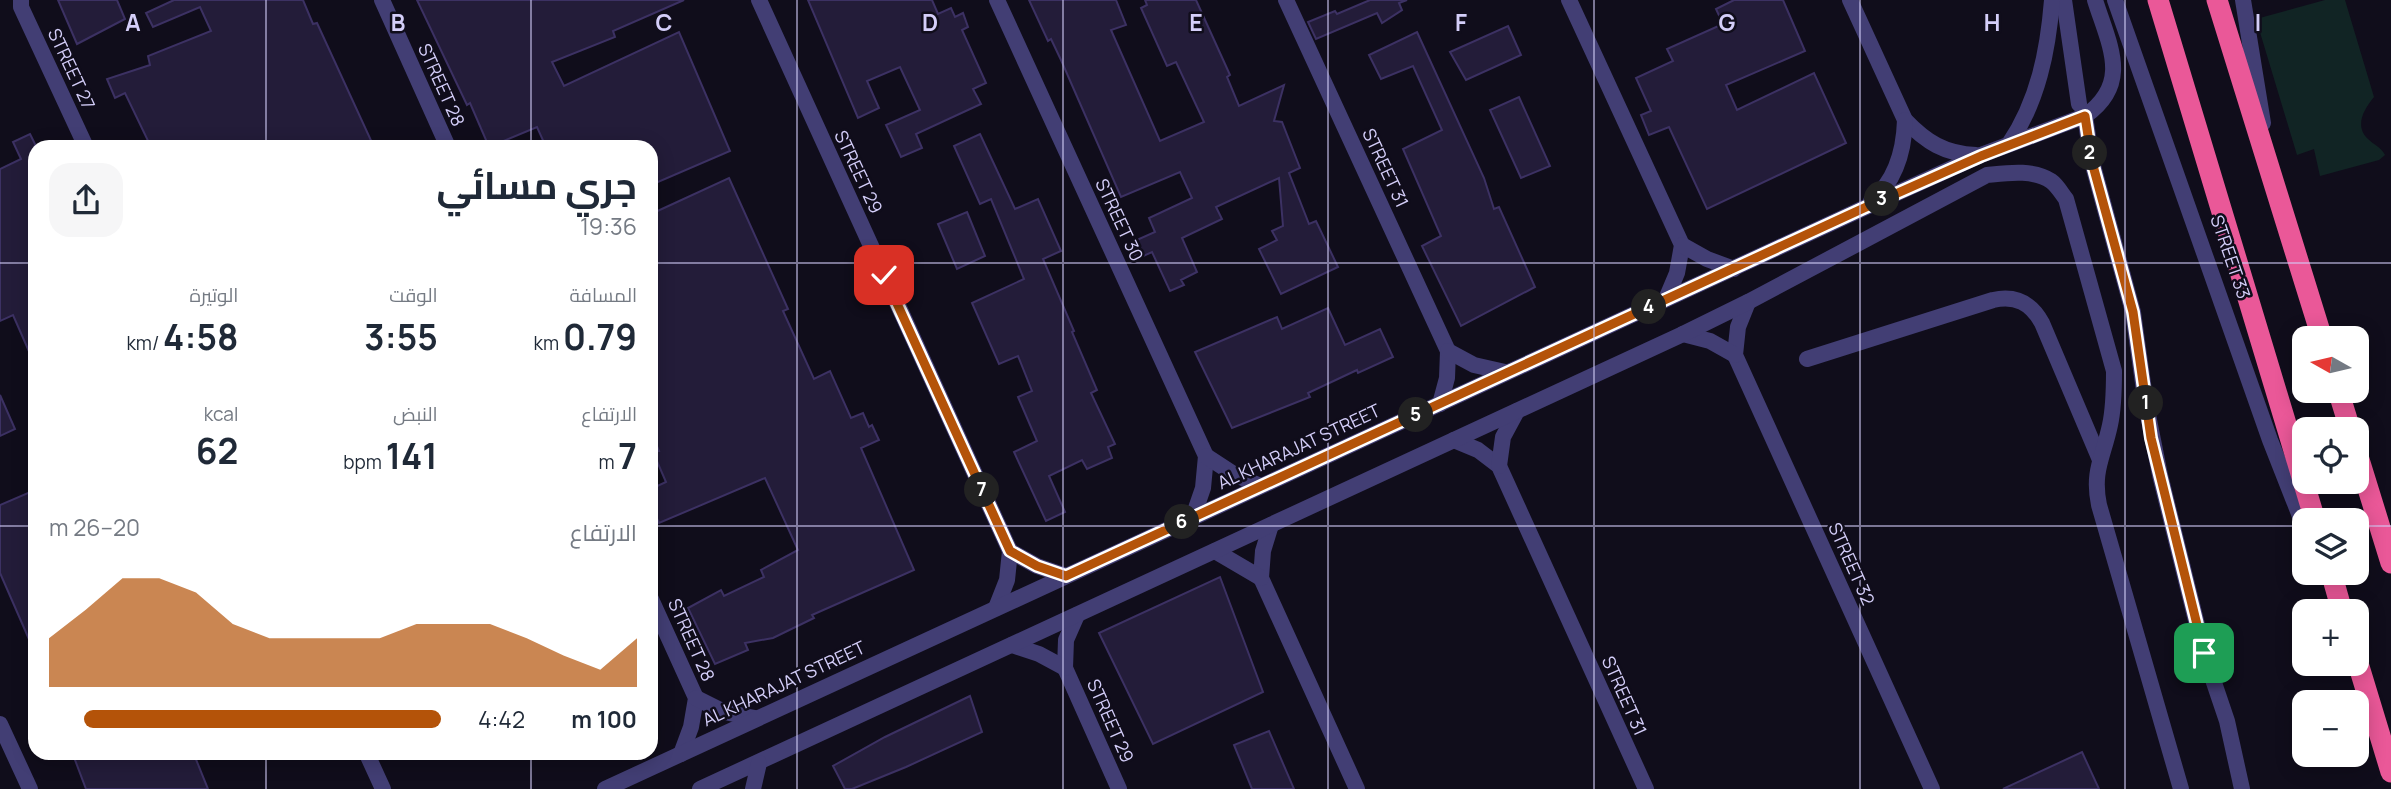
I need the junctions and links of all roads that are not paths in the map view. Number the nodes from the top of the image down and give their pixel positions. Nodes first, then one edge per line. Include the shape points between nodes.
1 (382, 0) edge
2 (759, 0) edge
3 (997, 0) edge
4 (1286, 0) edge
5 (1569, 0) edge
6 (1850, 0) edge
7 (2052, 0) edge
8 (2064, 0) edge
9 (2095, 0) edge
10 (2115, 0) edge
11 (2158, 0) edge
12 (2217, 0) edge
13 (2243, 0) edge
14 (17, 2) edge
15 (2082, 110) junction
16 (1905, 120) junction
17 (83, 140) edge
18 (445, 140) edge
19 (2009, 144) junction
20 (1981, 156) junction
21 (2267, 160) junction
22 (1864, 208) junction
23 (1682, 244) junction
24 (1734, 269) junction
25 (1666, 299) junction
26 (1748, 302) junction
27 (2318, 326) edge
28 (1682, 334) junction
29 (1448, 351) junction
30 (1735, 355) junction
31 (1807, 359) dead end
32 (1505, 372) junction
33 (1440, 404) junction
34 (1517, 411) junction
35 (1454, 440) junction
36 (1206, 456) junction
37 (2100, 460) junction
38 (1499, 466) junction
39 (1260, 486) junction
40 (2369, 492) edge
41 (2297, 508) edge
42 (2311, 508) edge
43 (1193, 517) junction
44 (1271, 525) junction
45 (1010, 551) junction
46 (1216, 551) junction
47 (2391, 563) edge
48 (1066, 576) junction
49 (1261, 578) junction
50 (996, 608) junction
51 (658, 614) edge
52 (1077, 615) junction
53 (1012, 645) junction
54 (1065, 668) junction
55 (2362, 676) edge
56 (696, 698) junction
57 (756, 718) junction
58 (0, 724) edge
59 (681, 754) junction
60 (370, 760) edge
61 (759, 762) junction
62 (2391, 772) edge
63 (30, 789) edge
64 (383, 789) edge
65 (605, 789) edge
66 (700, 789) edge
67 (753, 789) edge
68 (1119, 789) edge
69 (1357, 789) edge
70 (1646, 789) edge
71 (1932, 789) edge
72 (2181, 789) edge
73 (2242, 789) edge

1 - 18 street, STREET 28
2 - 45 street, STREET 29
3 - 36 street, STREET 30
4 - 29 street, STREET 31
5 - 23 street
6 - 16 street
7 - 19 street via 2038,86
8 - 15 street
9 - 15 street, AL KHARAJAT STREET via 2114,63 2114,78 2100,106
10 - 41 street, STREET 33
11 - 42 highway, STREET 33
12 - 21 highway
13 - 21 street
14 - 17 street, STREET 27
15 - 19 street, AL KHARAJAT STREET
15 - 73 street via 2133,312 2160,475
16 - 20 street via 1938,148
16 - 22 street via 1896,169
19 - 20 street, AL KHARAJAT STREET
20 - 22 street, AL KHARAJAT STREET
21 - 27 highway
22 - 24 street, AL KHARAJAT STREET
23 - 24 street
23 - 25 street
24 - 25 street, AL KHARAJAT STREET
25 - 32 street, AL KHARAJAT STREET
26 - 28 street
26 - 30 street via 1738,327
26 - 37 street via 1987,176 2033,174 2051,181 2066,199 2114,371 2110,427
28 - 30 street via 1710,341
28 - 34 street
29 - 32 street via 1474,365
29 - 33 street, STREET 31
30 - 71 street, STREET 32
31 - 37 street via 1993,300 2017,299 2037,313
32 - 33 street, AL KHARAJAT STREET
33 - 39 street, AL KHARAJAT STREET
34 - 35 street
34 - 38 street via 1503,437
35 - 38 street
35 - 44 street
36 - 39 street
36 - 43 street via 1203,488
37 - 72 street via 2095,486 2099,506
38 - 70 street, STREET 31
39 - 43 street, AL KHARAJAT STREET
40 - 47 highway
43 - 48 street, AL KHARAJAT STREET
44 - 46 street
44 - 49 street
45 - 48 street
45 - 50 street via 1007,580
46 - 49 street
46 - 52 street
48 - 50 street, AL KHARAJAT STREET
49 - 69 street
50 - 57 street, AL KHARAJAT STREET
51 - 56 street, STREET 28
52 - 53 street
52 - 54 street, STREET 29 via 1066,640
53 - 54 street, STREET 29
53 - 61 street
54 - 68 street, STREET 29
55 - 62 highway
56 - 57 street, STREET 28 via 724,712
56 - 59 street, STREET 28
57 - 59 street, AL KHARAJAT STREET
58 - 63 street
59 - 65 street, AL KHARAJAT STREET
60 - 64 street
61 - 66 street
61 - 67 street

